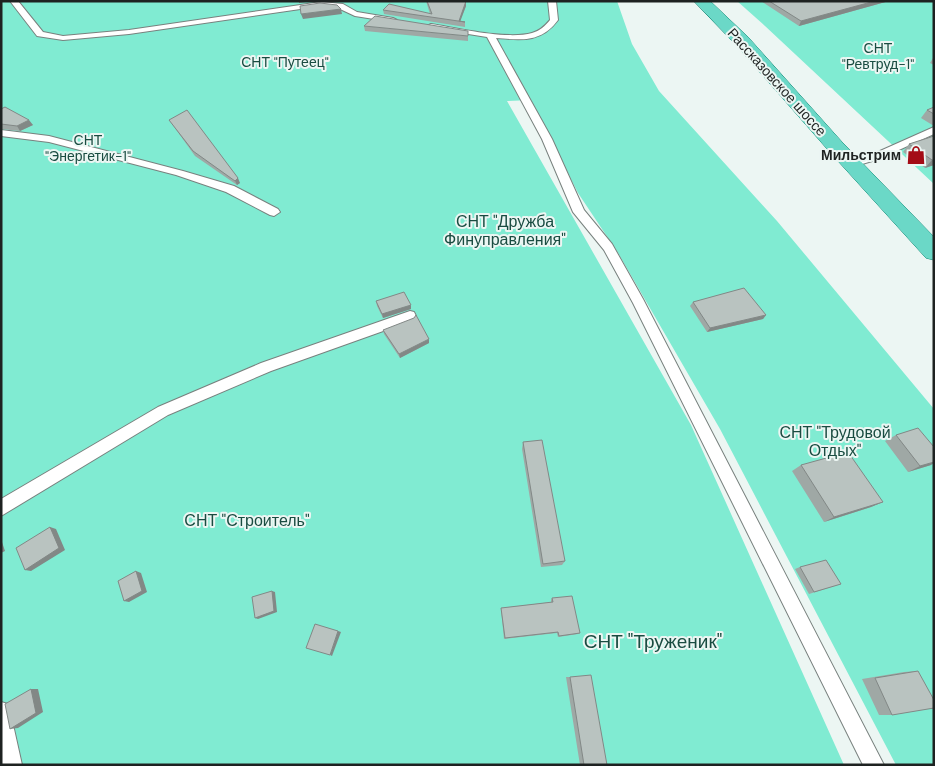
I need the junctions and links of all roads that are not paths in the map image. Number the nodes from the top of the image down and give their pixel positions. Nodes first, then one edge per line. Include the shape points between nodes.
1 (14, 1) edge
2 (552, 1) edge
3 (701, 1) edge
4 (399, 21) edge
5 (425, 25) edge
6 (490, 35) junction
7 (934, 130) edge
8 (1, 133) edge
9 (852, 164) junction
10 (274, 212) dead end
11 (934, 252) edge
12 (410, 316) dead end
13 (1, 508) edge
14 (1, 711) edge
15 (12, 765) edge
16 (874, 765) edge

1 - 4 lane via 40,34 62,38 129,32 321,4 340,6 355,14
2 - 6 lane via 554,20 542,34 528,37
3 - 9 main road, Рассказовское шоссе via 742,41
5 - 6 lane
6 - 16 lane via 547,139 579,212 608,247 640,302
7 - 9 lane
8 - 10 lane via 49,139 179,173 230,189
9 - 11 main road, Рассказовское шоссе
12 - 13 lane via 266,367 163,412
14 - 15 lane

